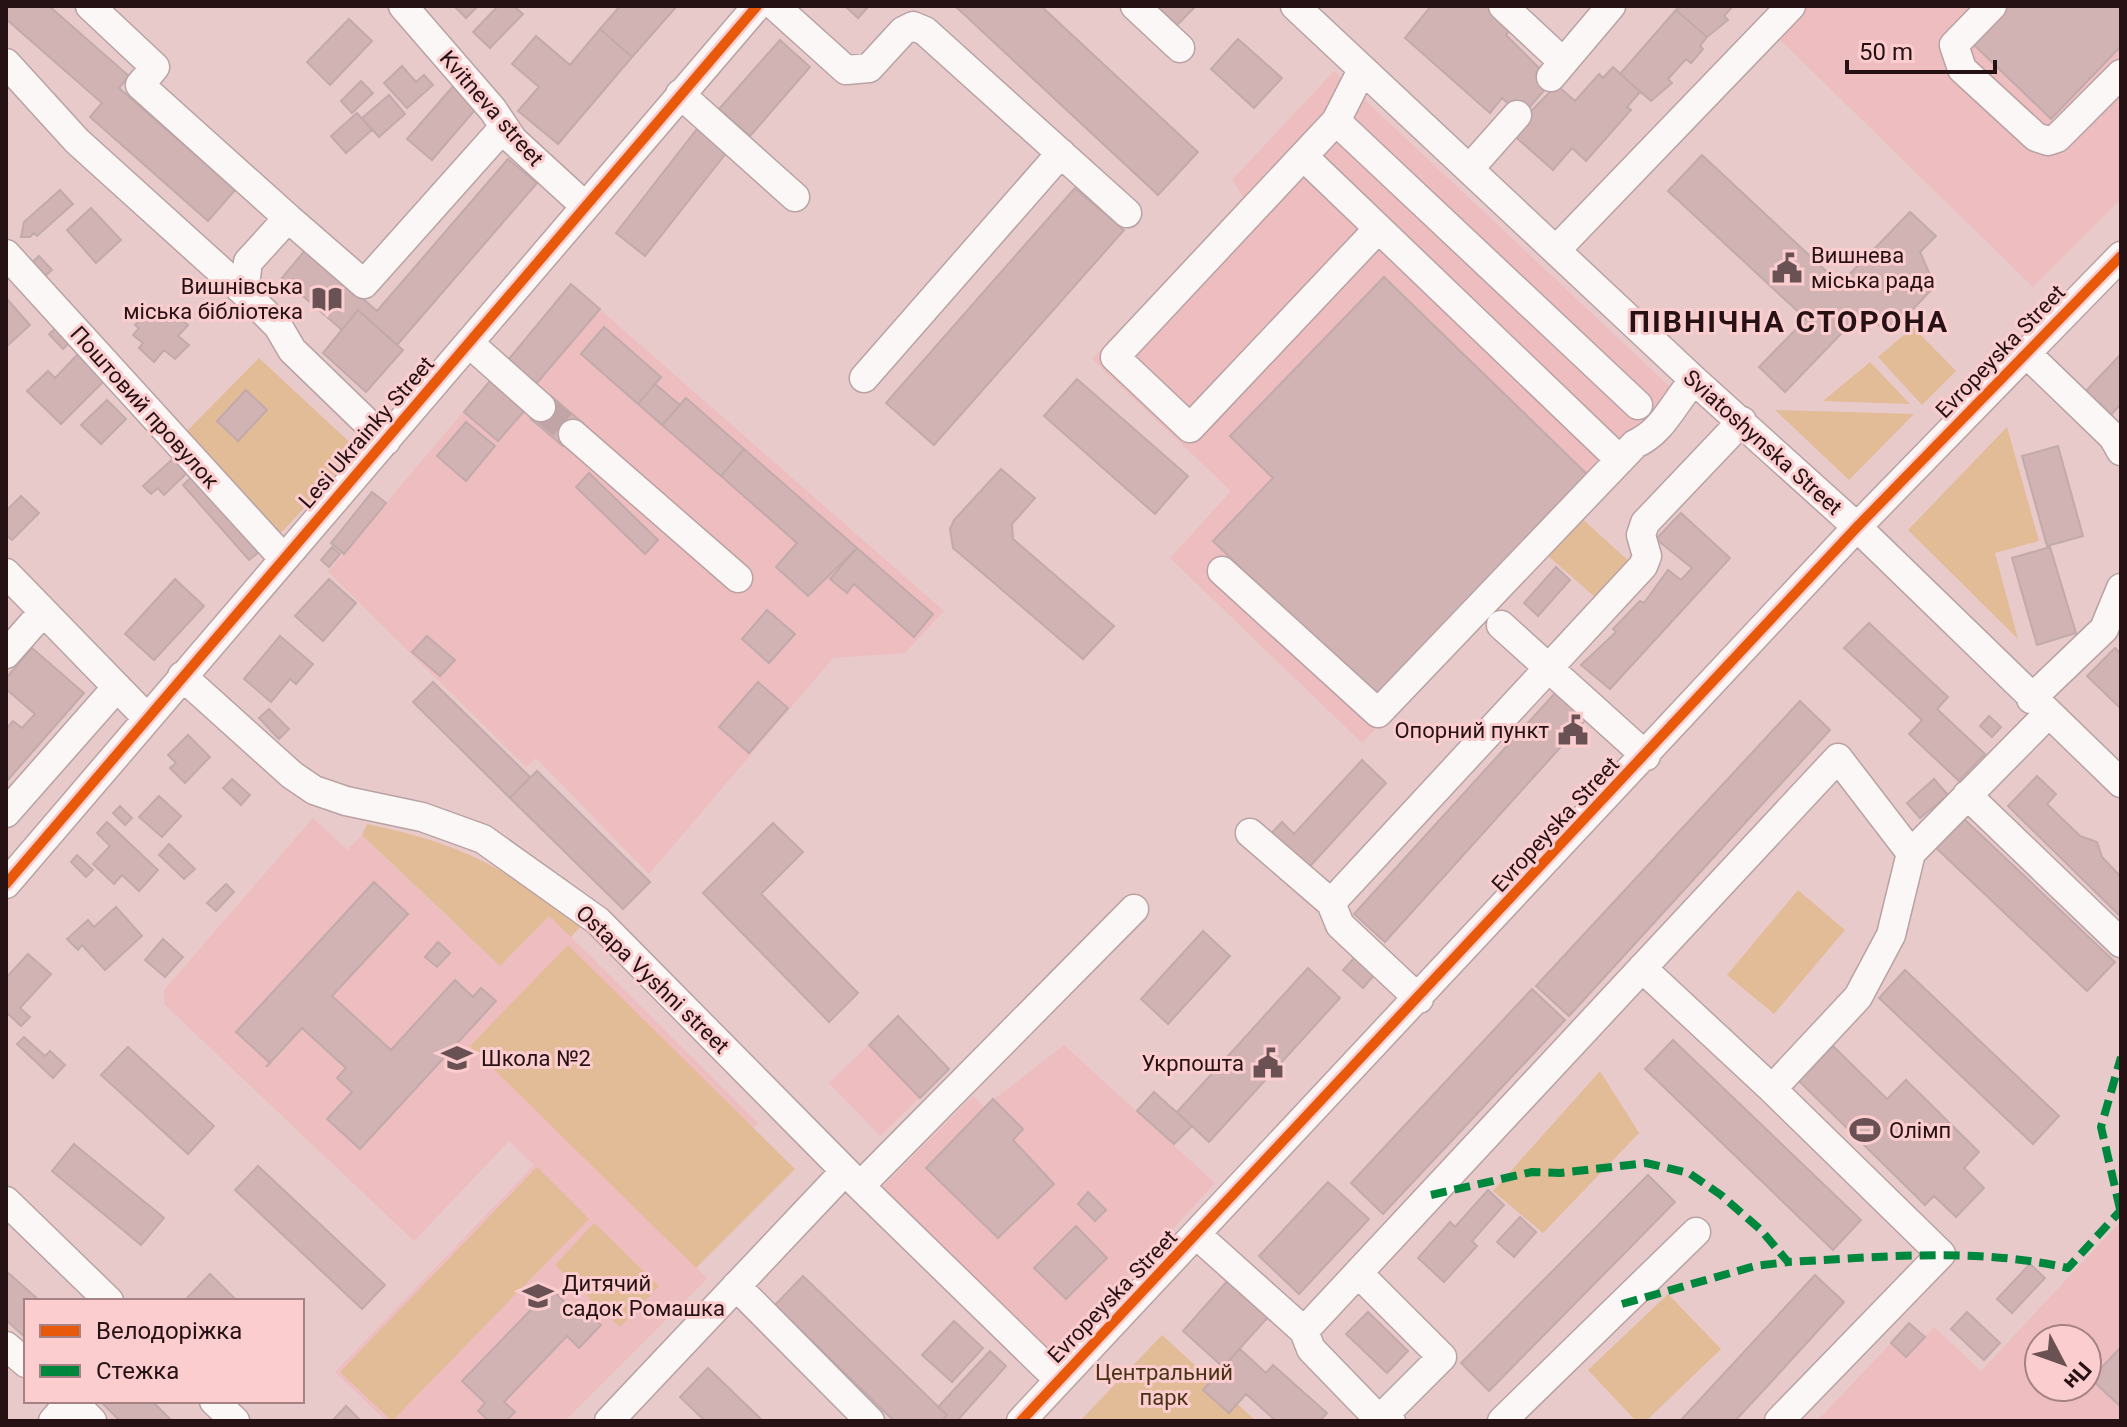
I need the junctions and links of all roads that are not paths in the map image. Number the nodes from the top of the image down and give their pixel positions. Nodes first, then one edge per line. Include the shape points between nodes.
1 (90, 6) edge
2 (403, 6) edge
3 (775, 6) edge
4 (1135, 6) edge
5 (1295, 6) edge
6 (1503, 6) edge
7 (1611, 6) edge
8 (1791, 6) edge
9 (1992, 6) edge
10 (741, 11) edge
11 (1180, 48) dead end
12 (6, 63) edge
13 (1362, 70) junction
14 (2121, 74) edge
15 (680, 94) junction
16 (1517, 115) dead end
17 (1336, 121) junction
18 (504, 127) junction
19 (1061, 153) junction
20 (1304, 157) junction
21 (1470, 168) junction
22 (795, 197) dead end
23 (585, 206) junction
24 (1127, 213) dead end
25 (288, 218) junction
26 (1378, 229) junction
27 (1557, 249) junction
28 (6, 254) edge
29 (2121, 256) edge
30 (244, 292) junction
31 (469, 343) junction
32 (2025, 352) junction
33 (864, 378) dead end
34 (1685, 389) junction
35 (1638, 405) dead end
36 (541, 407) tunnel mouth
37 (1742, 421) junction
38 (573, 434) tunnel mouth
39 (2118, 439) edge
40 (386, 441) junction
41 (1627, 452) junction
42 (1857, 527) junction
43 (284, 559) junction
44 (1222, 571) dead end
45 (6, 573) edge
46 (738, 578) dead end
47 (2121, 588) edge
48 (43, 612) junction
49 (1501, 625) dead end
50 (6, 654) edge
51 (1549, 668) junction
52 (182, 676) junction
53 (117, 687) junction
54 (2039, 706) junction
55 (147, 718) junction
56 (1646, 756) junction
57 (2121, 783) edge
58 (1967, 795) junction
59 (6, 813) edge
60 (1250, 833) dead end
61 (1911, 853) junction
62 (6, 884) edge
63 (1331, 903) junction
64 (1134, 909) dead end
65 (2121, 943) edge
66 (1642, 968) junction
67 (1419, 999) junction
68 (1772, 1089) junction
69 (852, 1179) junction
70 (6, 1201) edge
71 (1696, 1232) dead end
72 (1198, 1236) junction
73 (1358, 1273) junction
74 (736, 1286) junction
75 (107, 1299) edge
76 (1304, 1331) junction
77 (6, 1346) edge
78 (24, 1361) edge
79 (1059, 1380) junction
80 (69, 1403) edge
81 (73, 1403) edge
82 (216, 1403) edge
83 (1387, 1418) edge
84 (53, 1421) edge
85 (92, 1421) edge
86 (235, 1421) edge
87 (609, 1421) edge
88 (870, 1421) edge
89 (1021, 1421) edge
90 (1502, 1421) edge
91 (1779, 1421) edge

1 - 25 street via 155,67 140,85
2 - 18 street, Kvitneva street
3 - 19 street via 846,70 869,68 913,26 925,31
4 - 11 street
5 - 13 street, Sviatoshynska Street
6 - 7 street via 1557,69
8 - 27 street
9 - 14 street via 1954,45 1956,56 1962,69 2036,137 2057,138
10 - 15 street, Lesi Ukrainky Street
12 - 30 street via 77,141
13 - 17 street
13 - 21 street, Sviatoshynska Street
15 - 22 street
15 - 23 street, Lesi Ukrainky Street
16 - 21 street
17 - 20 street
17 - 35 street
18 - 23 street, Kvitneva street
18 - 25 street via 364,284
19 - 24 street
19 - 33 street
20 - 26 street
20 - 26 street via 1115,357 1190,428
21 - 27 street, Sviatoshynska Street
23 - 31 street, Lesi Ukrainky Street
25 - 30 street via 248,262
26 - 41 street
27 - 34 street, Sviatoshynska Street
28 - 43 street, Поштовий провулок
29 - 32 street, Evropeyska Street
30 - 40 street via 278,326 292,350
31 - 36 street
31 - 40 street, Lesi Ukrainky Street
32 - 39 street
32 - 42 street, Evropeyska Street
34 - 37 street, Sviatoshynska Street
34 - 41 street via 1665,420
37 - 42 street, Sviatoshynska Street
37 - 51 street via 1645,523 1643,566
38 - 46 street
40 - 43 street, Lesi Ukrainky Street
41 - 44 street via 1378,713
42 - 54 street, Sviatoshynska Street
42 - 56 street, Evropeyska Street
43 - 52 street, Lesi Ukrainky Street
45 - 48 street
47 - 54 street via 2104,629
48 - 50 street
48 - 53 street
49 - 51 street
51 - 56 street
51 - 63 street
52 - 55 street, Lesi Ukrainky Street
52 - 69 street, Ostapa Vyshni street via 314,790 437,821 483,839 598,921
53 - 55 street
53 - 59 street
54 - 57 street, Sviatoshynska Street
54 - 58 street
55 - 62 street, Lesi Ukrainky Street
56 - 67 street, Evropeyska Street
58 - 61 street
58 - 65 street
60 - 63 street
61 - 66 street via 1838,758
61 - 68 street via 1891,935 1858,997
63 - 67 street via 1340,925
64 - 69 street
66 - 68 street
66 - 73 street
67 - 72 street, Evropeyska Street
68 - 91 street via 1941,1254
69 - 74 street
69 - 79 street, Ostapa Vyshni street
70 - 75 street
71 - 90 street
72 - 76 street
72 - 79 street, Evropeyska Street
73 - 76 street
73 - 83 street via 1442,1357
74 - 87 street
74 - 88 street
76 - 83 street via 1311,1349 1371,1411
77 - 78 street
79 - 89 street, Evropeyska Street
80 - 84 street
81 - 85 street
82 - 86 street

